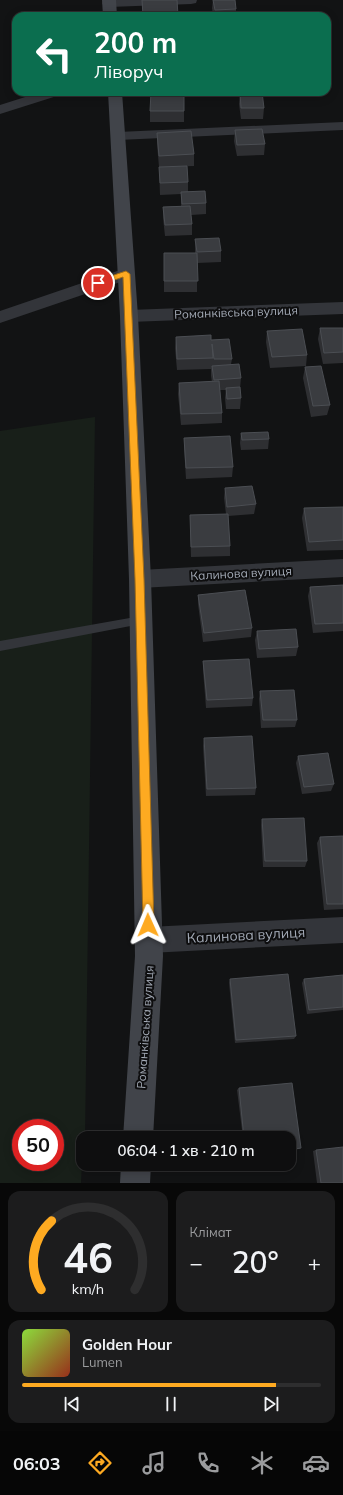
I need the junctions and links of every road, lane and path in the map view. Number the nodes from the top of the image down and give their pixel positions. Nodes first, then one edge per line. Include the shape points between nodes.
1 (190, 0) edge
2 (110, 6) edge
3 (43, 96) edge
4 (115, 96) edge
5 (0, 110) edge
6 (343, 126) edge
7 (118, 136) junction
8 (126, 274) junction
9 (343, 308) edge
10 (129, 316) junction
11 (0, 317) edge
12 (343, 568) edge
13 (140, 579) junction
14 (141, 620) junction
15 (0, 646) edge
16 (343, 930) edge
17 (149, 940) junction
18 (138, 1131) edge
19 (136, 1171) edge
20 (135, 1183) edge

1 - 2 street
3 - 5 street
4 - 7 main road, Романківська вулиця
6 - 7 street
7 - 8 main road, Романківська вулиця
8 - 10 main road, Романківська вулиця
8 - 11 street
9 - 10 street, Романківська вулиця
10 - 13 main road, Романківська вулиця
12 - 13 street, Калинова вулиця
13 - 14 main road, Романківська вулиця
14 - 15 lane
14 - 17 main road, Романківська вулиця
16 - 17 street, Калинова вулиця
17 - 18 main road, Романківська вулиця
19 - 20 main road

